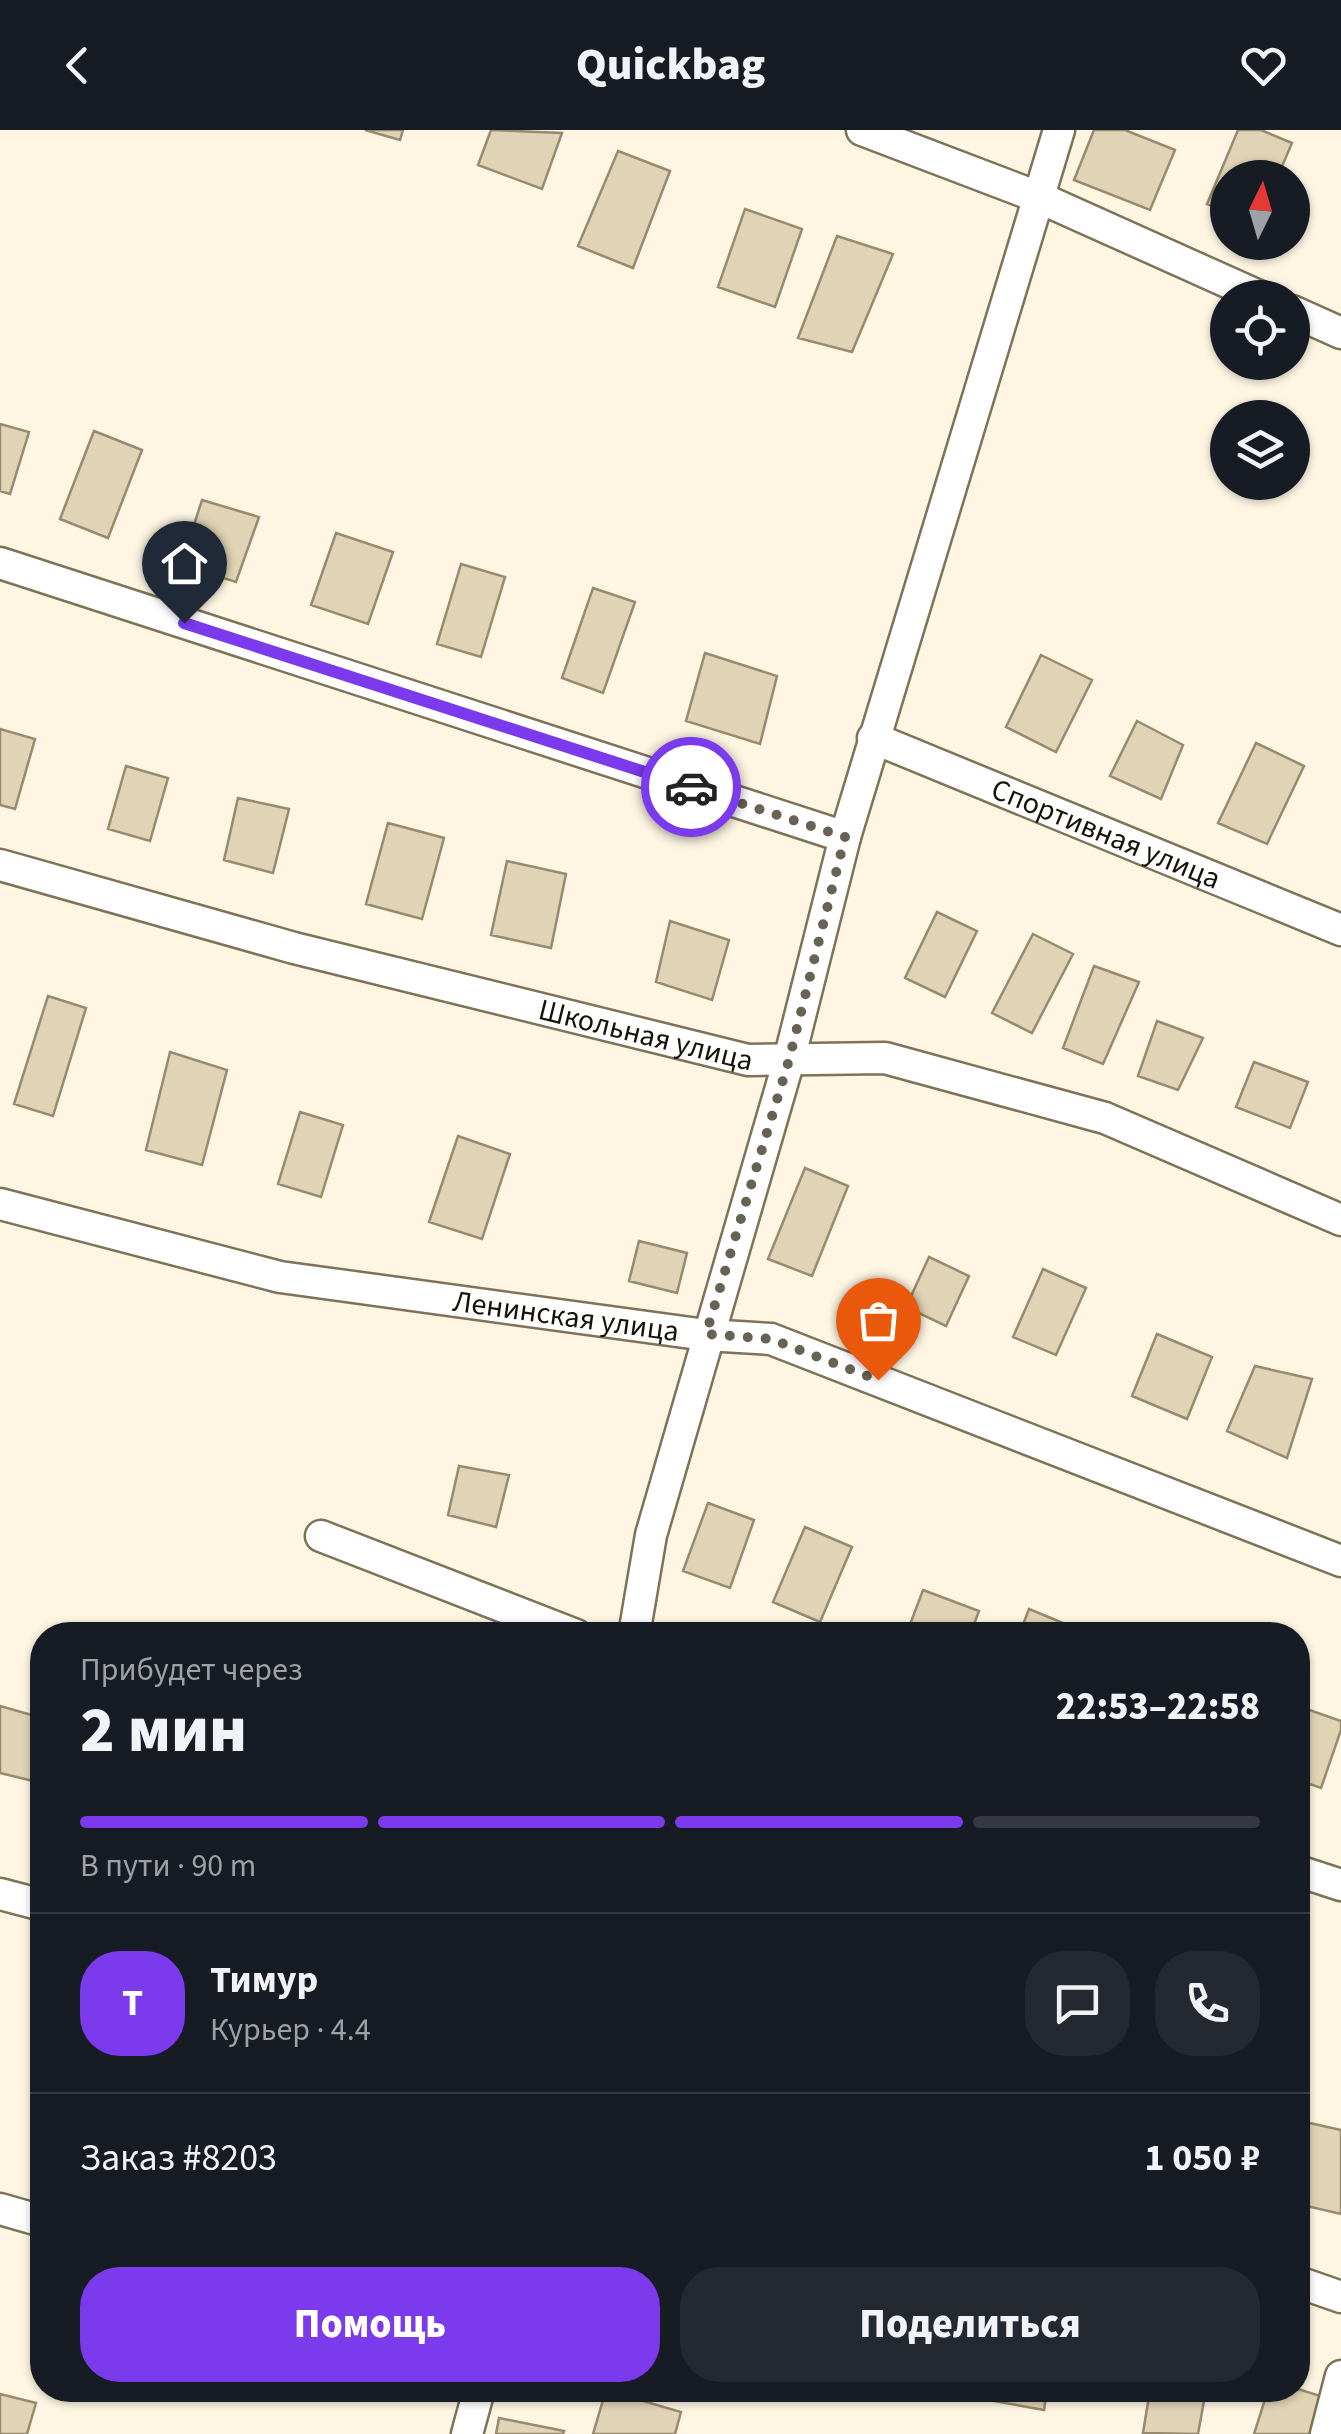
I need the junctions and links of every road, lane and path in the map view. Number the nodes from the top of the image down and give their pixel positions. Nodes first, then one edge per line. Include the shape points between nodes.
1 (862, 130) edge
2 (1059, 130) edge
3 (1038, 197) junction
4 (1223, 280) edge
5 (1310, 319) edge
6 (1341, 332) edge
7 (0, 563) edge
8 (873, 738) junction
9 (845, 837) junction
10 (0, 864) edge
11 (1341, 930) edge
12 (789, 1060) junction
13 (0, 1204) edge
14 (1341, 1220) edge
15 (706, 1334) junction
16 (321, 1536) dead end
17 (1341, 1561) edge
18 (543, 1622) edge
19 (636, 1622) edge
20 (1310, 1875) edge
21 (1341, 1885) edge
22 (0, 1894) edge
23 (30, 1902) edge
24 (0, 2209) edge
25 (30, 2218) edge
26 (1310, 2286) edge
27 (1341, 2296) edge
28 (1341, 2376) edge
29 (475, 2402) edge
30 (466, 2434) edge
31 (1326, 2434) edge

1 - 3 street
2 - 3 street
3 - 4 street
3 - 8 street
5 - 6 street
7 - 9 street
8 - 9 street
8 - 11 street, Спортивная улица
9 - 12 street
10 - 12 street, Школьная улица via 294,948 672,1042 748,1060
12 - 14 street, Школьная улица via 885,1058 1105,1118
12 - 15 street
13 - 15 street, Ленинская улица via 280,1277
15 - 17 street, Ленинская улица via 771,1339
15 - 19 street via 651,1535
16 - 18 street
20 - 21 street
22 - 23 street
24 - 25 street
26 - 27 street
28 - 31 street
29 - 30 street

